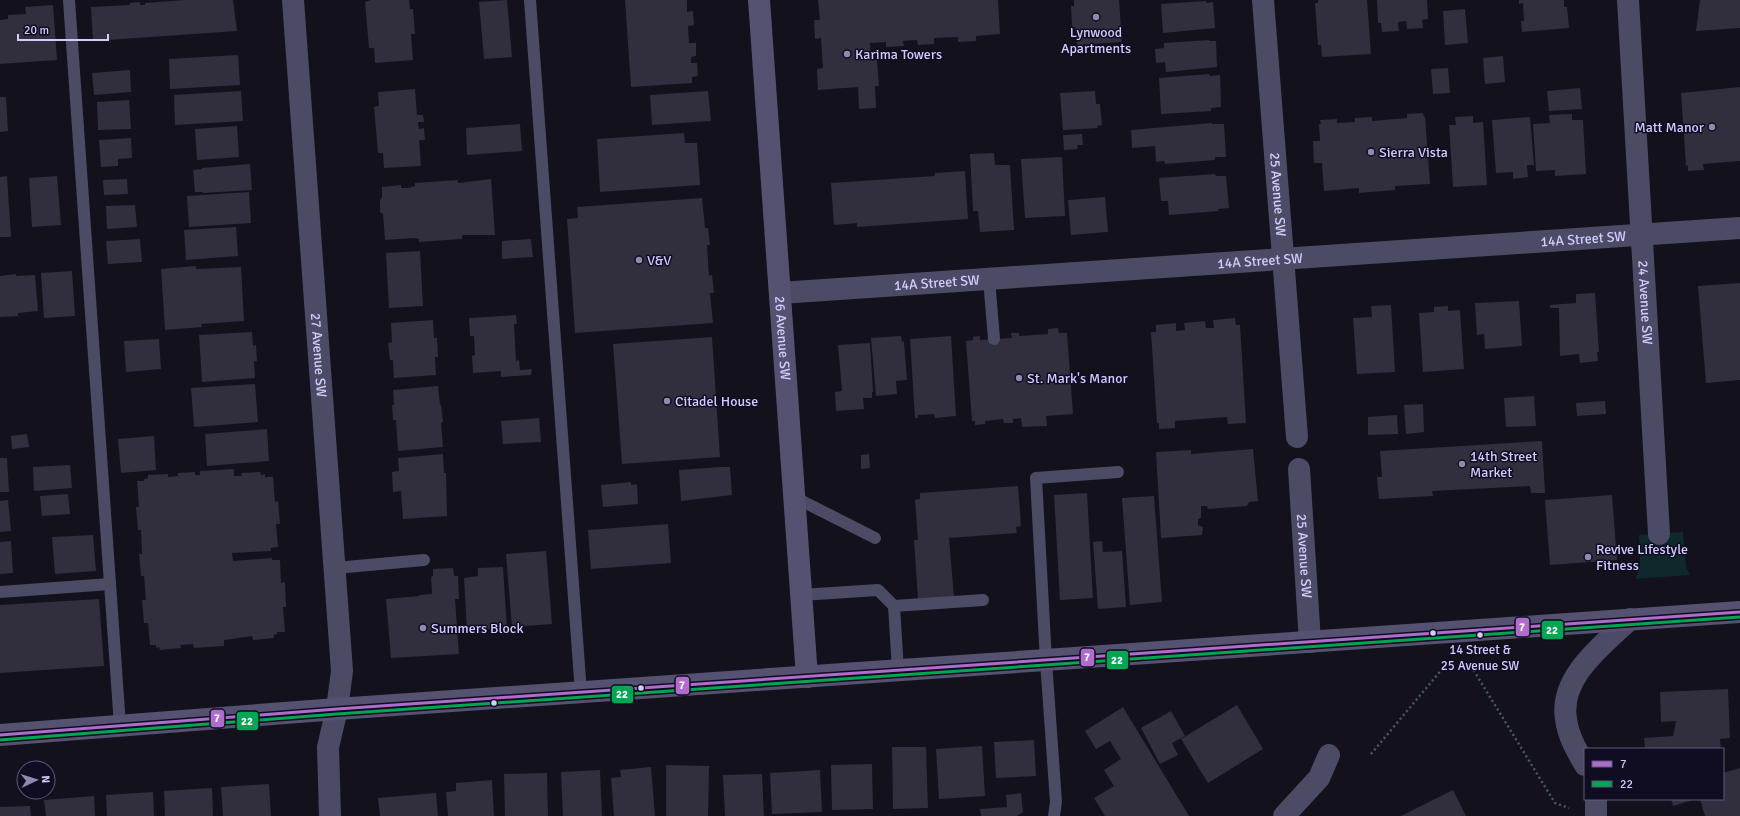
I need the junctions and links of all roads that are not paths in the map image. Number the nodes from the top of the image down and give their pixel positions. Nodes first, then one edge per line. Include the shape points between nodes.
1 (69, 0) edge
2 (294, 0) edge
3 (530, 0) edge
4 (759, 0) edge
5 (1263, 0) edge
6 (1628, 0) edge
7 (1740, 228) edge
8 (1641, 234) junction
9 (1284, 259) junction
10 (989, 279) junction
11 (780, 293) junction
12 (994, 339) dead end
13 (1297, 437) dead end
14 (1299, 469) dead end
15 (1118, 472) dead end
16 (794, 497) junction
17 (1659, 534) dead end
18 (875, 538) dead end
19 (424, 560) dead end
20 (335, 568) junction
21 (110, 584) junction
22 (0, 592) edge
23 (801, 595) junction
24 (983, 600) dead end
25 (894, 606) junction
26 (1740, 612) edge
27 (1630, 620) junction
28 (1310, 642) junction
29 (1046, 661) junction
30 (898, 671) junction
31 (807, 677) junction
32 (581, 693) junction
33 (338, 709) junction
34 (120, 726) junction
35 (0, 735) edge
36 (1329, 755) dead end
37 (1584, 763) edge
38 (1595, 800) edge
39 (1291, 813) edge
40 (1585, 813) edge
41 (330, 816) edge
42 (1054, 816) edge

1 - 21 lane
2 - 20 street, 27 Avenue SW
3 - 32 lane
4 - 11 main road, 26 Avenue SW
5 - 9 street, 25 Avenue SW
6 - 8 street, 24 Avenue SW
7 - 8 street, 14A Street SW
8 - 9 street, 14A Street SW
8 - 17 street, 24 Avenue SW
9 - 10 street, 14A Street SW
9 - 13 street, 25 Avenue SW
10 - 11 street, 14A Street SW
10 - 12 lane
11 - 16 main road, 26 Avenue SW
14 - 28 street, 25 Avenue SW
15 - 29 lane via 1036,478
16 - 18 lane
16 - 23 main road, 26 Avenue SW
19 - 20 lane
20 - 33 street, 27 Avenue SW via 342,671
21 - 22 lane
21 - 34 lane
23 - 25 lane via 878,590
23 - 31 main road, 26 Avenue SW
24 - 25 lane
25 - 30 lane
26 - 27 main road
27 - 28 main road
27 - 37 street via 1585,662 1568,690 1566,719 1574,746
28 - 29 main road
29 - 30 main road
29 - 42 lane via 1056,802
30 - 31 main road
31 - 32 main road
32 - 33 main road
33 - 34 main road
33 - 41 street, 27 Avenue SW via 328,747
34 - 35 main road
36 - 39 street via 1319,778
38 - 40 street

